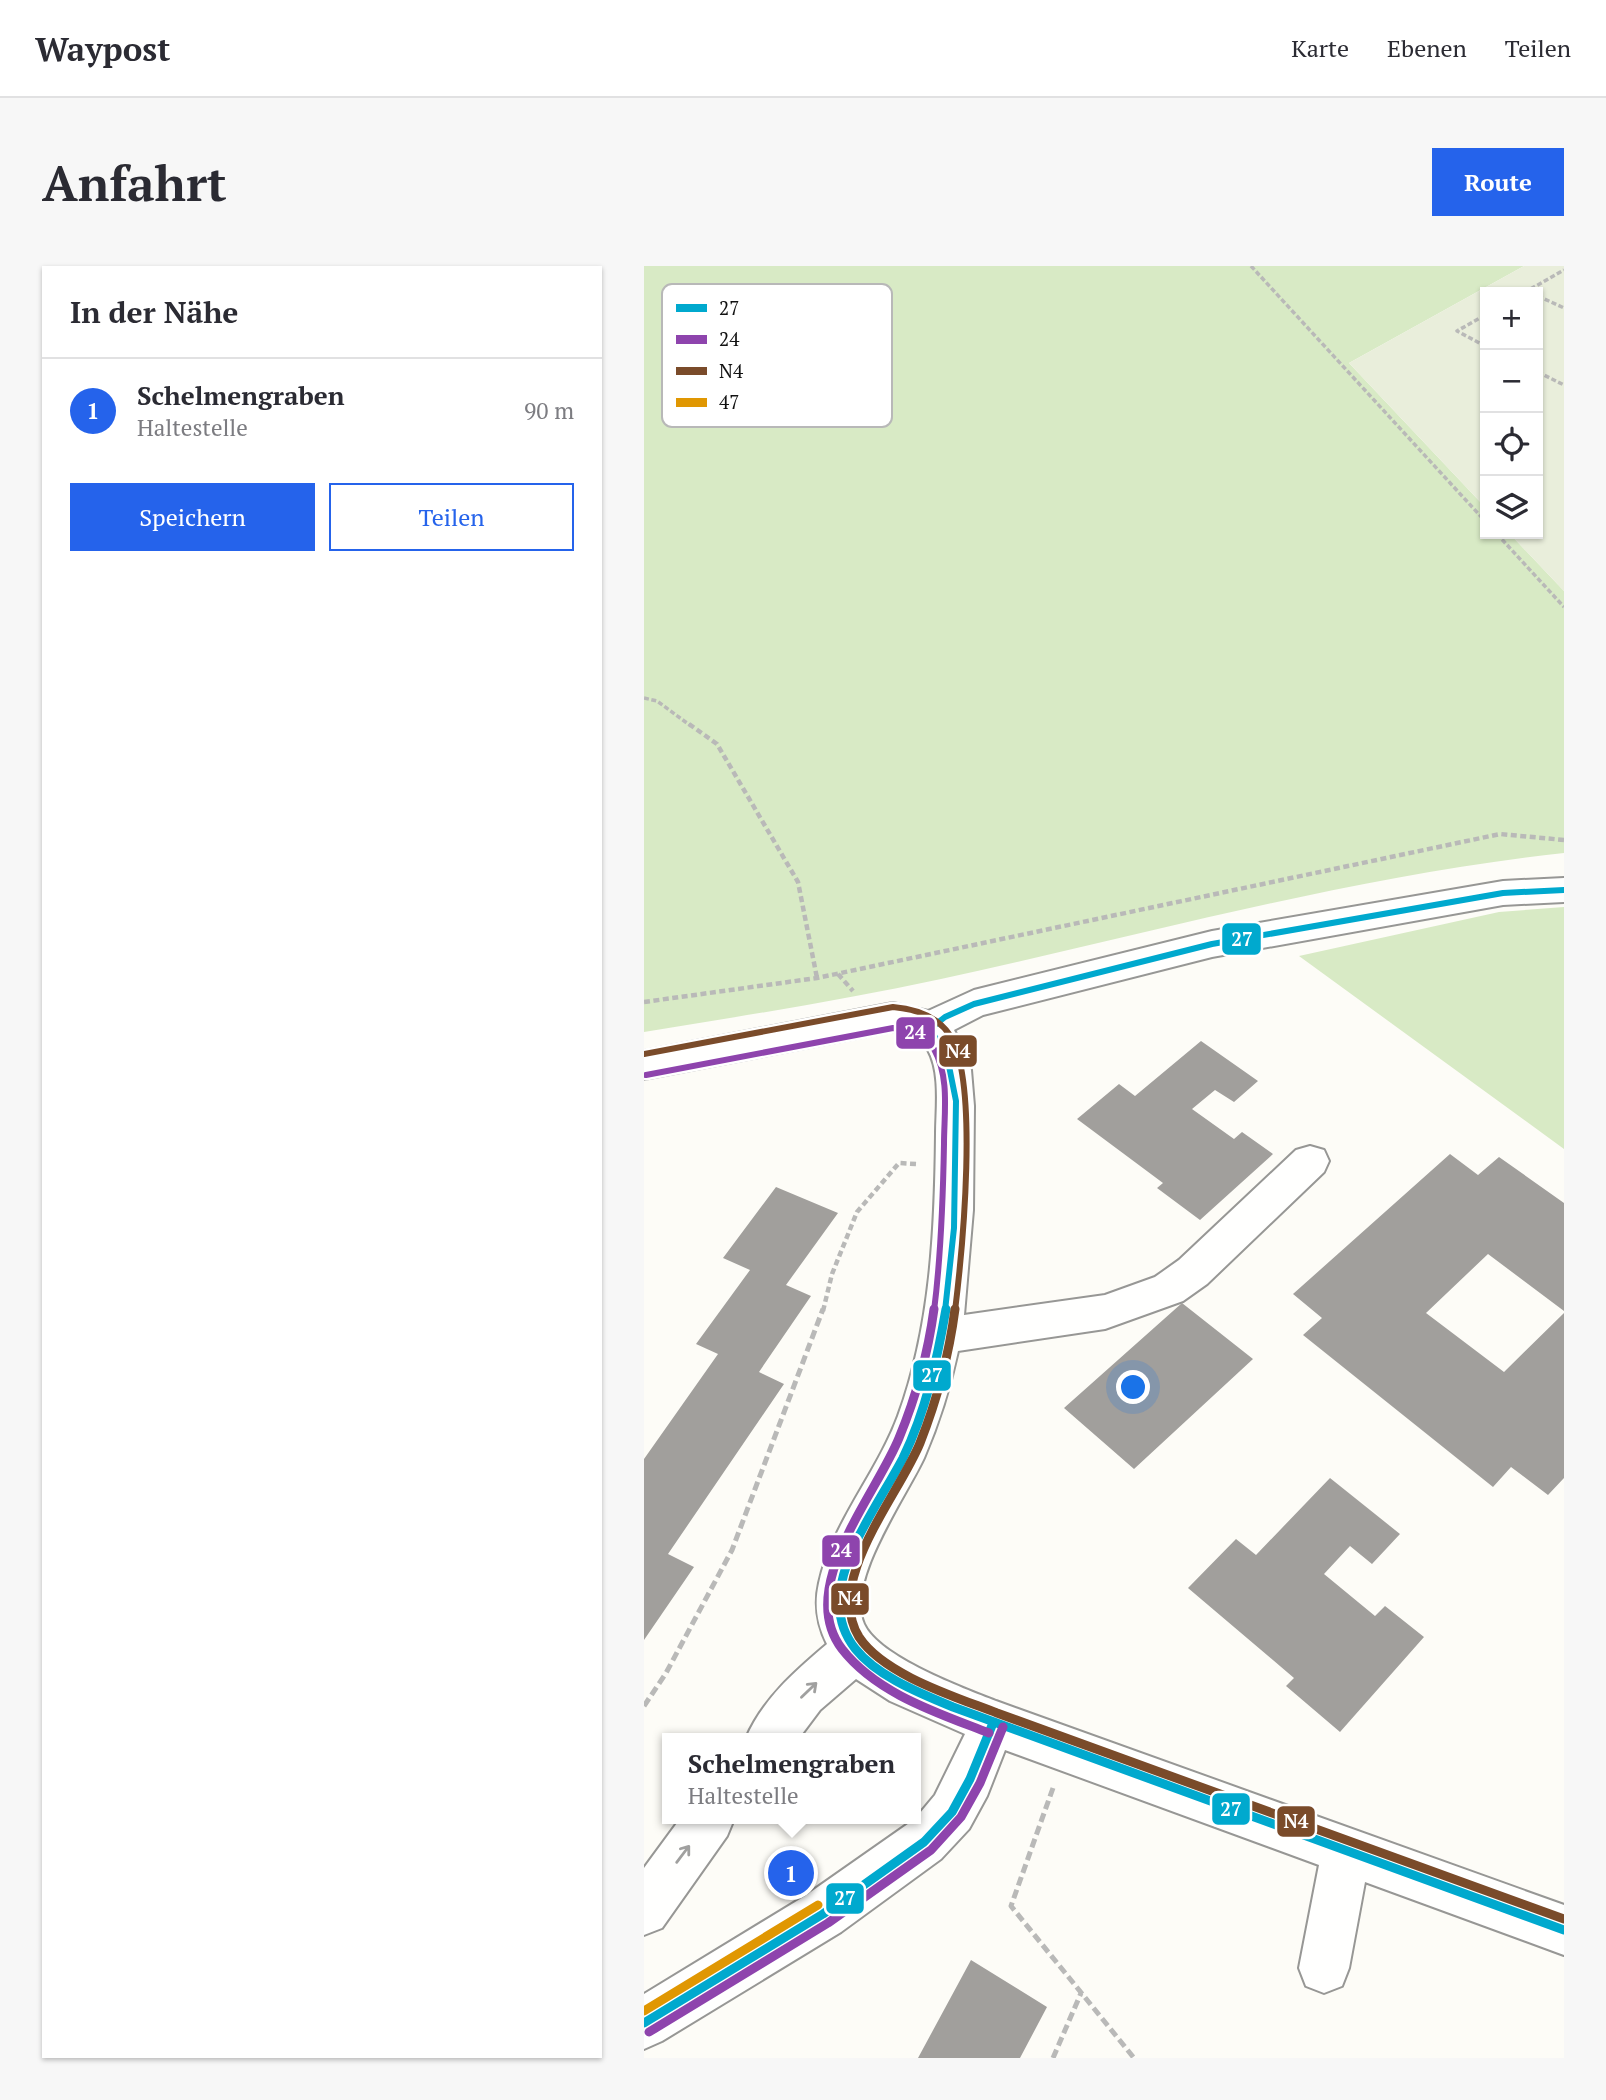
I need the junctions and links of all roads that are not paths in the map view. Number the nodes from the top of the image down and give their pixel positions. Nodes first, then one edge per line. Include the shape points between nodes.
1 (1564, 890) edge
2 (930, 1029) junction
3 (644, 1065) edge
4 (1310, 1161) dead end
5 (943, 1336) junction
6 (856, 1649) junction
7 (993, 1723) junction
8 (774, 1733) edge
9 (706, 1824) edge
10 (1346, 1851) junction
11 (648, 1894) edge
12 (1564, 1930) edge
13 (1324, 1968) dead end
14 (644, 2023) edge

1 - 2 street via 1503,893 1212,944 974,1004
2 - 3 street via 904,1017 880,1018
2 - 5 street via 953,1064 952,1264
4 - 5 street via 1193,1272 1169,1289 1105,1312
5 - 6 street via 904,1455 848,1562 840,1587 841,1628
6 - 7 street via 923,1693
8 -> 6 street via 804,1694
7 - 10 street
7 - 14 street via 952,1812 925,1842 823,1914
11 -> 9 street
10 - 12 street
10 - 13 street

